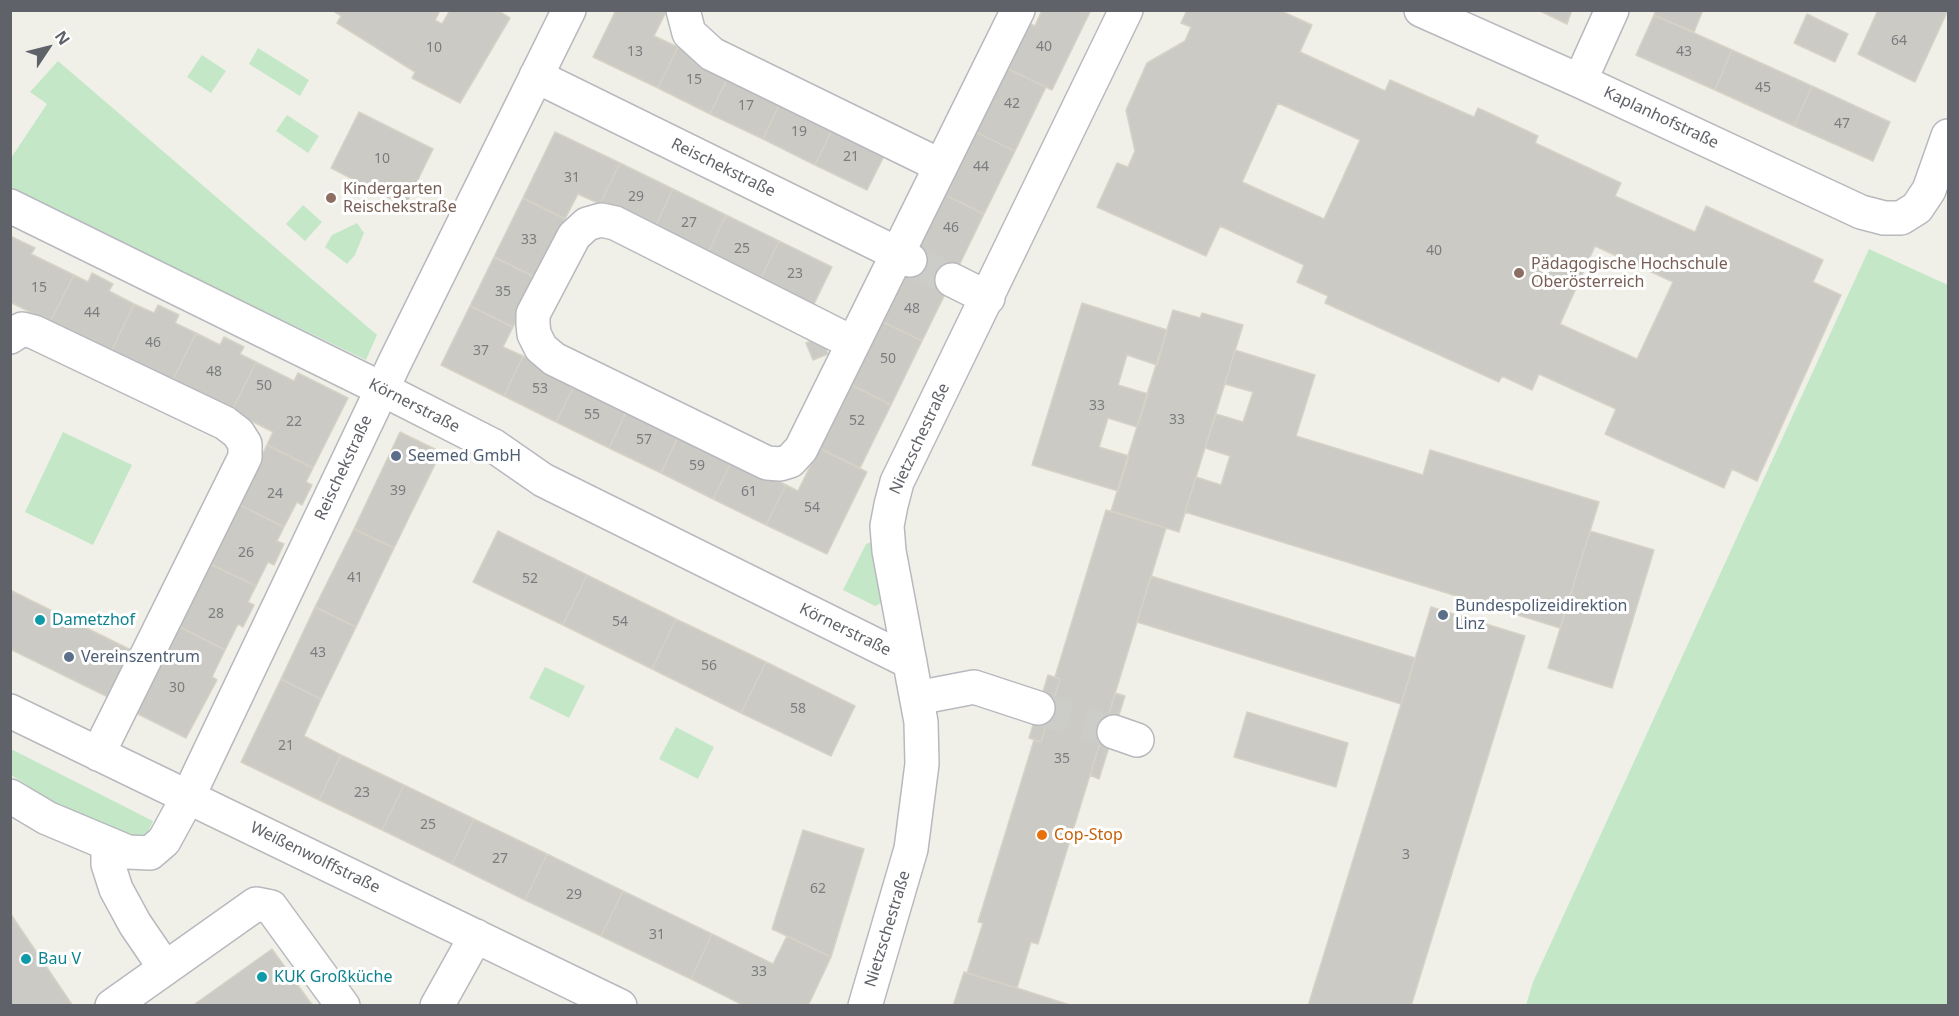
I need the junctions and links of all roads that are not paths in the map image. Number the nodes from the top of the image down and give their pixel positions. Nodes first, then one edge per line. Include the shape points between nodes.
1 (569, 10) edge
2 (683, 10) edge
3 (1017, 10) edge
4 (1126, 10) edge
5 (1421, 10) edge
6 (1611, 10) edge
7 (536, 76) junction
8 (1580, 81) junction
9 (1948, 136) edge
10 (941, 166) junction
11 (10, 206) edge
12 (904, 256) junction
13 (952, 280) tunnel mouth
14 (988, 298) junction
15 (10, 337) edge
16 (854, 343) junction
17 (382, 389) junction
18 (910, 662) junction
19 (917, 698) junction
20 (1038, 708) tunnel mouth
21 (10, 711) edge
22 (98, 754) junction
23 (10, 796) edge
24 (188, 797) junction
25 (108, 844) junction
26 (476, 936) junction
27 (165, 968) junction
28 (112, 1005) edge
29 (343, 1005) edge
30 (437, 1005) edge
31 (620, 1005) edge
32 (865, 1005) edge

1 - 7 street, Reischekstraße
2 - 10 street via 689,33 712,54
3 - 10 street
4 - 14 street, Nietzschestraße
5 - 8 street, Kaplanhofstraße
6 - 8 street
7 - 12 street, Reischekstraße
7 - 17 street, Reischekstraße
8 - 9 street, Kaplanhofstraße via 1861,212 1884,218 1901,218 1917,208 1929,190
10 - 12 street
11 - 17 street, Körnerstraße
12 - 16 street
13 - 14 street
14 - 18 street, Nietzschestraße via 897,482 891,505 887,526 889,551
15 - 22 street via 22,329 34,332 225,423 245,444 245,457
16 - 16 street via 801,449 780,465 767,464 554,359 541,348 532,324 533,314 574,236 586,224 601,220 615,223
17 - 18 street, Körnerstraße via 494,446 543,480
17 - 24 street, Reischekstraße
18 - 19 street, Nietzschestraße
19 - 20 street via 974,687
19 - 32 street, Nietzschestraße via 922,764 913,842
21 - 22 street, Weißenwolffstraße
22 - 24 street, Weißenwolffstraße
23 - 25 street via 47,818
24 - 25 street, Reischekstraße via 164,841 150,853 128,852
24 - 26 street, Weißenwolffstraße
25 - 27 street via 108,864 116,889
26 - 30 street
26 - 31 street, Weißenwolffstraße
27 - 28 street
27 - 29 street via 256,903 271,907

